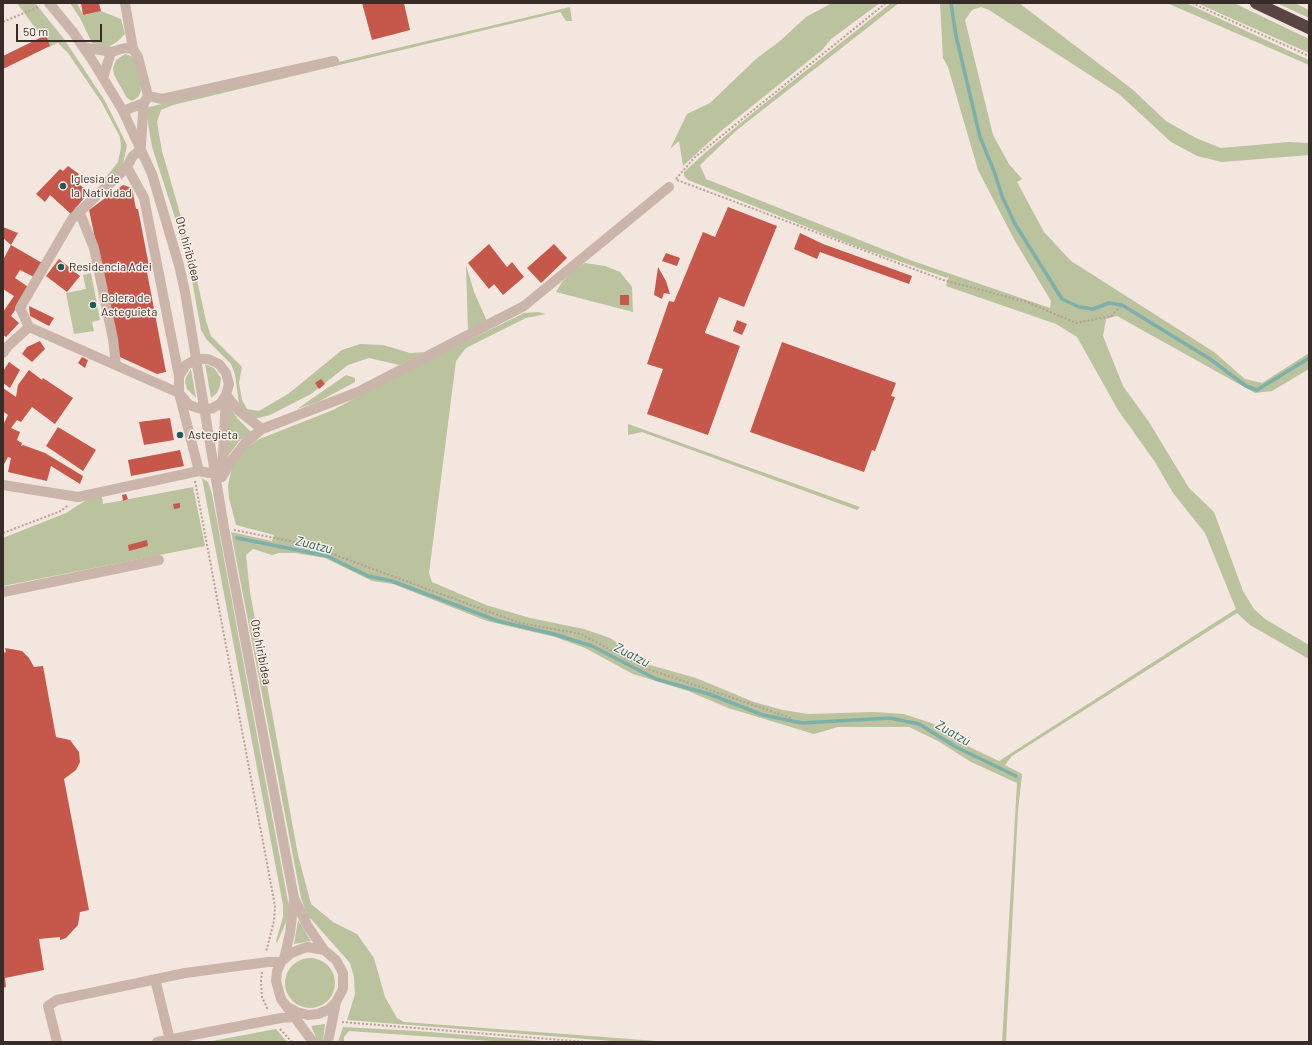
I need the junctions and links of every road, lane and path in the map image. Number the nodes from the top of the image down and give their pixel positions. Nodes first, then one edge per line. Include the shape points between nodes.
1 (48, 3) edge
2 (125, 3) edge
3 (886, 3) edge
4 (1192, 3) edge
5 (1256, 3) edge
6 (3, 22) edge
7 (1309, 28) edge
8 (83, 47) junction
9 (133, 50) junction
10 (111, 52) junction
11 (1309, 56) edge
12 (334, 61) dead end
13 (103, 78) junction
14 (146, 100) junction
15 (123, 111) junction
16 (141, 149) junction
17 (127, 167) junction
18 (672, 183) junction
19 (79, 211) junction
20 (1122, 305) dead end
21 (29, 327) junction
22 (3, 353) edge
23 (197, 359) junction
24 (116, 366) junction
25 (179, 376) junction
26 (179, 393) junction
27 (226, 395) junction
28 (204, 410) junction
29 (262, 429) junction
30 (199, 471) junction
31 (218, 475) junction
32 (3, 485) edge
33 (78, 497) junction
34 (224, 528) junction
35 (3, 533) edge
36 (159, 560) dead end
37 (3, 592) edge
38 (792, 718) dead end
39 (294, 898) junction
40 (324, 950) junction
41 (282, 961) junction
42 (264, 962) junction
43 (155, 979) junction
44 (336, 1002) junction
45 (288, 1007) junction
46 (295, 1017) junction
47 (274, 1020) junction
48 (333, 1021) junction
49 (170, 1040) junction
50 (57, 1042) edge
51 (157, 1042) edge
52 (292, 1042) edge
53 (313, 1042) edge
54 (328, 1042) edge
55 (586, 1042) edge

1 - 6 path
1 - 8 street, Oto hiribidea
2 - 9 street
3 - 18 path via 694,158
4 - 11 path
5 - 7 highway
8 - 10 street
8 - 13 street, Oto hiribidea
9 - 10 street via 125,48
9 - 14 street via 138,57
10 - 13 street
12 - 14 street via 162,99
13 - 15 street, Oto hiribidea
14 - 15 street
14 - 16 street
15 - 16 street, Oto hiribidea
16 - 17 street via 132,157
16 - 23 street, Oto hiribidea via 160,197 179,265
17 - 19 street
17 - 25 street via 144,198
18 - 20 path via 943,280 1027,302 1076,323 1111,316
18 - 29 street via 524,306 358,392
19 - 21 street via 20,308
19 - 24 street via 94,248
21 - 22 street
21 - 24 street
23 - 25 street via 186,365
23 - 27 street via 208,359 219,364 226,373 229,384
23 - 28 street, Oto hiribidea
24 - 26 street
25 - 26 street
26 - 28 street via 189,405
26 - 30 street
27 - 28 street via 217,405
27 - 29 street via 239,411
27 - 31 street
28 - 31 street, Oto hiribidea
29 - 31 street via 246,442
30 - 31 street
30 - 33 street
30 - 42 path via 195,482 275,906
31 - 34 street, Oto hiribidea
32 - 33 street
33 - 35 path via 61,511
34 - 38 path via 305,544 520,623 581,634 642,667
34 - 39 street, Oto hiribidea
36 - 37 street
39 - 40 street, Oto hiribidea via 307,925
39 - 41 street, Oto hiribidea via 290,933
40 - 41 street via 307,947 291,953
40 - 44 street, Oto hiribidea via 336,960 343,973 343,988
41 - 42 street
41 - 45 street, Oto hiribidea via 277,971 277,991
42 - 43 street
42 - 47 path via 262,997
43 - 49 street
43 - 50 street via 57,1000 48,1006
44 - 45 street via 328,1010 318,1014 308,1015
44 - 48 street, Oto hiribidea
45 - 46 street, Oto hiribidea
46 - 47 street
46 - 53 street, Oto hiribidea
47 - 49 street
47 - 52 path
48 - 54 street, Oto hiribidea
48 - 55 path
49 - 51 street

